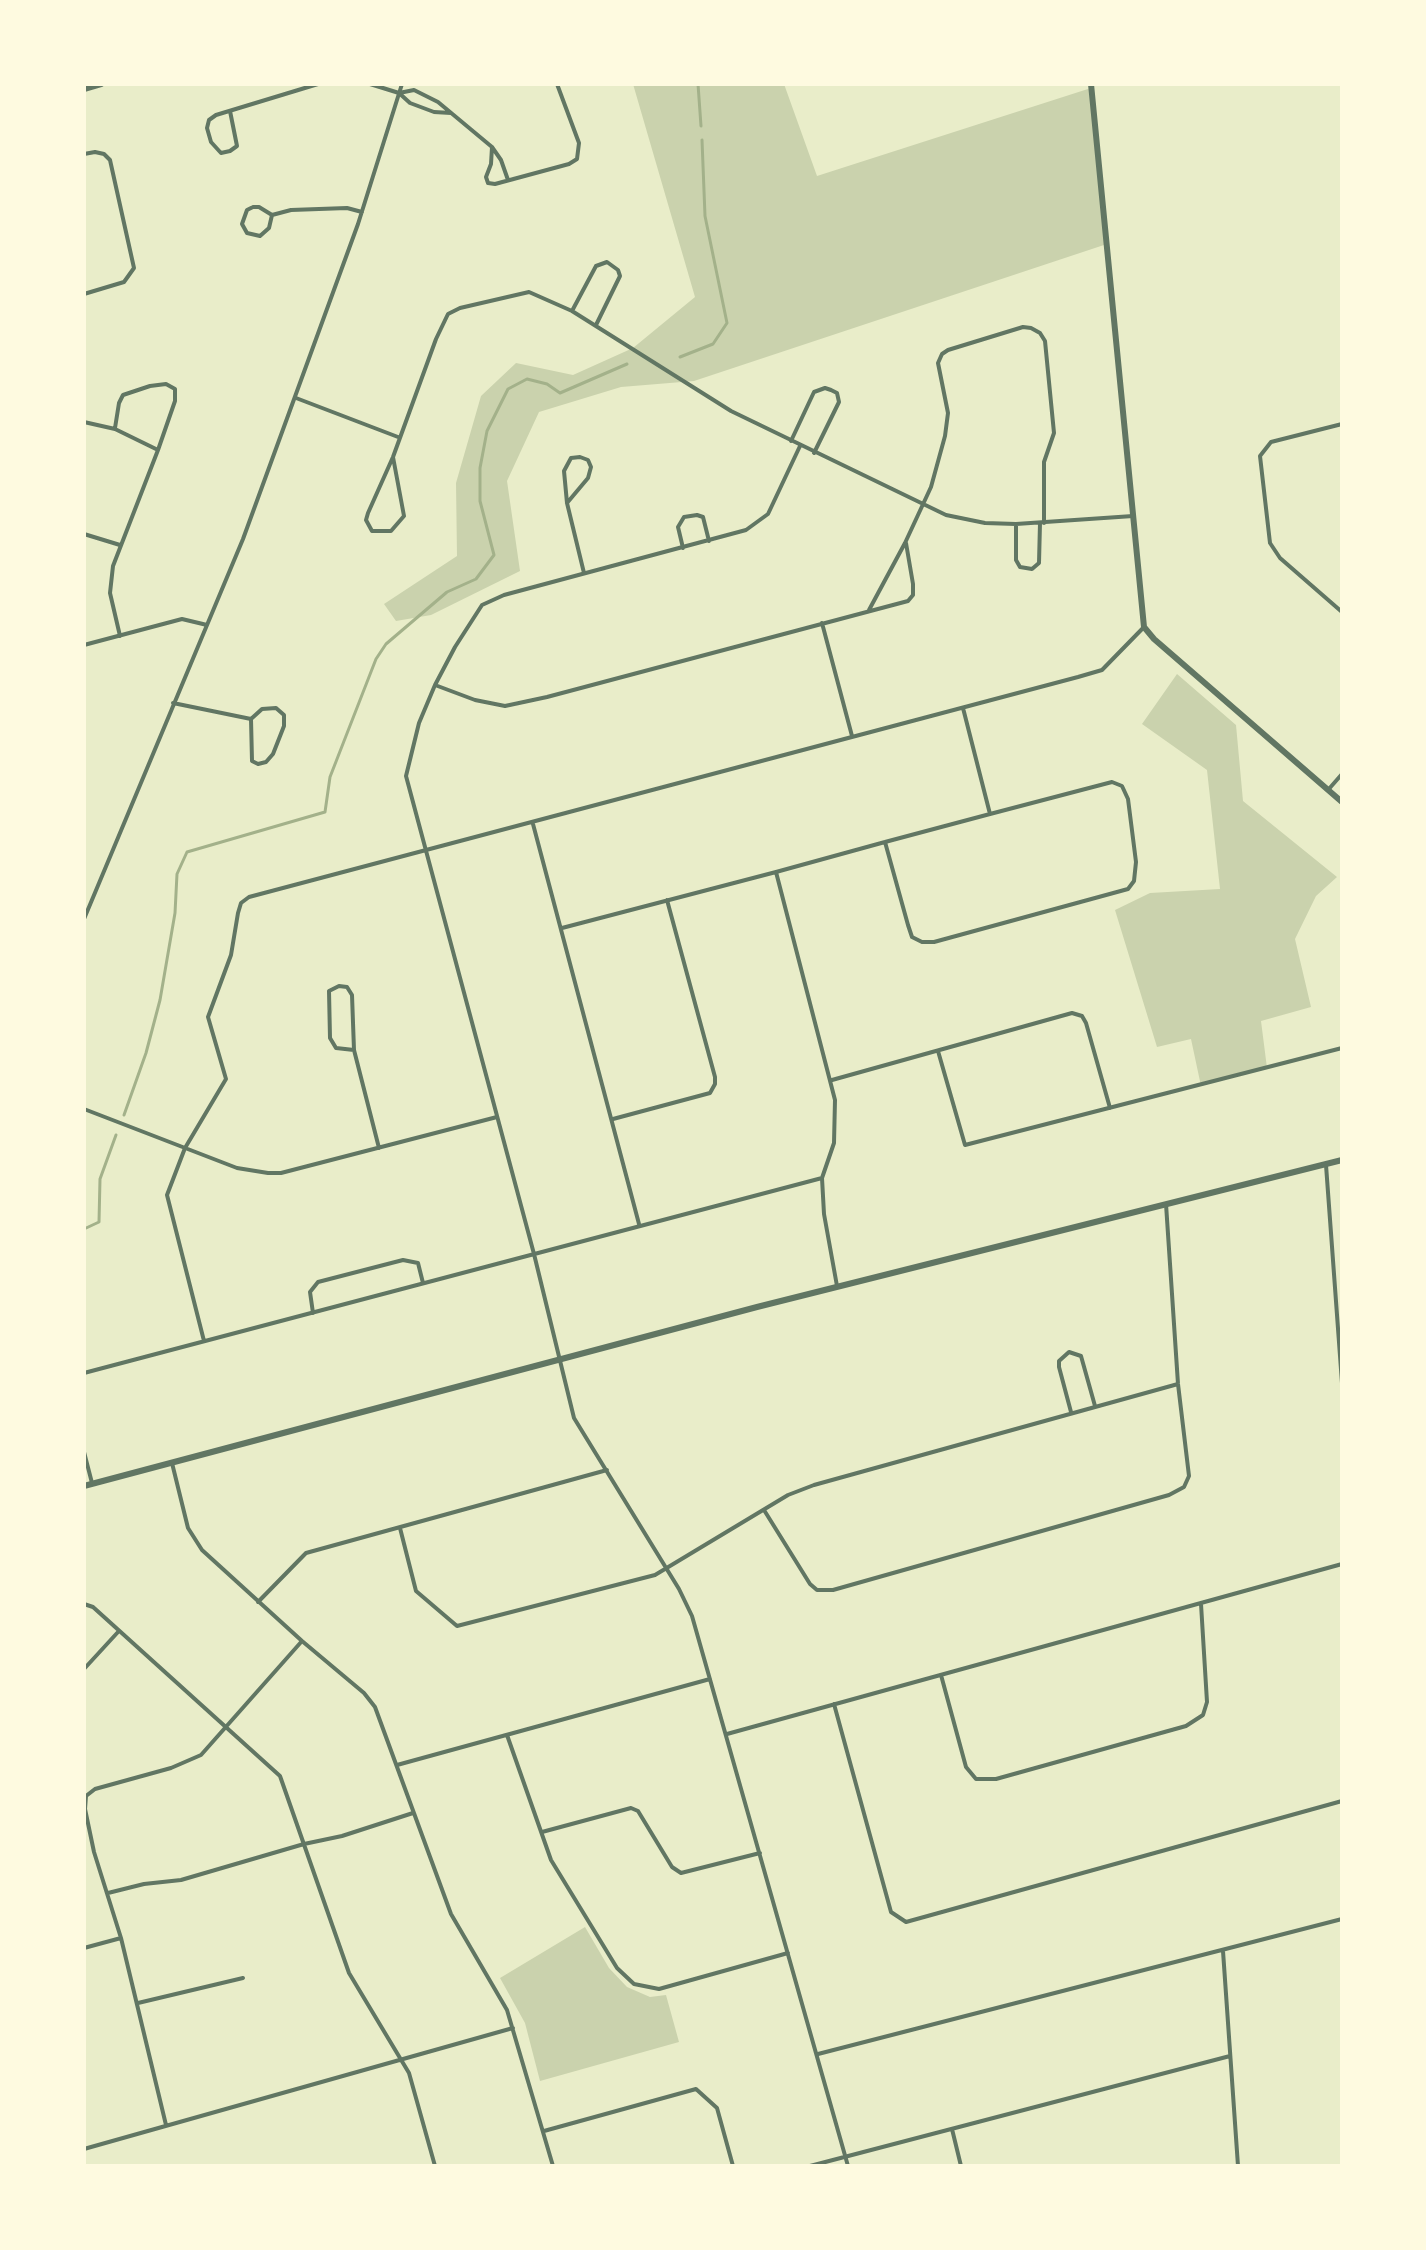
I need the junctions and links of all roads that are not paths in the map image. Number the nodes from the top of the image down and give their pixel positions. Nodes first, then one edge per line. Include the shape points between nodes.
1 (101, 84) edge
2 (318, 84) edge
3 (370, 84) edge
4 (402, 84) edge
5 (557, 84) edge
6 (1091, 84) edge
7 (84, 89) edge
8 (399, 93) junction
9 (230, 111) junction
10 (452, 113) junction
11 (492, 147) junction
12 (84, 154) edge
13 (508, 180) junction
14 (362, 212) junction
15 (272, 215) junction
16 (84, 294) edge
17 (572, 311) junction
18 (596, 325) junction
19 (296, 398) junction
20 (84, 422) edge
21 (1342, 424) edge
22 (115, 429) junction
23 (399, 437) junction
24 (791, 441) junction
25 (800, 446) junction
26 (158, 450) junction
27 (814, 453) junction
28 (393, 457) junction
29 (567, 503) junction
30 (924, 505) junction
31 (1133, 516) junction
32 (1042, 523) junction
33 (1016, 524) junction
34 (84, 534) edge
35 (709, 541) junction
36 (905, 543) junction
37 (120, 545) junction
38 (683, 548) junction
39 (584, 573) junction
40 (869, 610) junction
41 (1342, 612) edge
42 (822, 623) junction
43 (207, 625) junction
44 (1144, 627) junction
45 (120, 636) junction
46 (84, 645) edge
47 (435, 685) junction
48 (173, 703) junction
49 (963, 708) junction
50 (251, 719) junction
51 (852, 736) junction
52 (1342, 774) edge
53 (1328, 790) junction
54 (1342, 802) edge
55 (990, 814) junction
56 (533, 824) junction
57 (885, 842) junction
58 (426, 850) junction
59 (776, 872) junction
60 (667, 900) junction
61 (84, 919) edge
62 (562, 928) junction
63 (1342, 1048) edge
64 (354, 1050) junction
65 (938, 1051) junction
66 (832, 1080) junction
67 (1110, 1108) junction
68 (84, 1109) edge
69 (497, 1117) junction
70 (613, 1119) junction
71 (185, 1148) junction
72 (379, 1148) junction
73 (1342, 1160) edge
74 (1326, 1165) junction
75 (822, 1178) junction
76 (1166, 1204) junction
77 (639, 1225) junction
78 (534, 1254) junction
79 (423, 1283) junction
80 (837, 1286) junction
81 (313, 1313) junction
82 (204, 1341) junction
83 (558, 1359) junction
84 (84, 1373) edge
85 (1342, 1383) edge
86 (1178, 1384) junction
87 (1095, 1406) junction
88 (1071, 1412) junction
89 (84, 1452) edge
90 (172, 1463) junction
91 (607, 1470) junction
92 (88, 1484) edge
93 (764, 1510) junction
94 (400, 1528) junction
95 (1342, 1564) edge
96 (666, 1569) junction
97 (258, 1602) junction
98 (84, 1604) edge
99 (1201, 1604) junction
100 (118, 1632) junction
101 (302, 1641) junction
102 (84, 1669) edge
103 (941, 1675) junction
104 (710, 1679) junction
105 (834, 1704) junction
106 (227, 1727) junction
107 (727, 1734) junction
108 (507, 1735) junction
109 (397, 1765) junction
110 (1342, 1801) edge
111 (413, 1813) junction
112 (541, 1833) junction
113 (304, 1844) junction
114 (760, 1853) junction
115 (108, 1893) junction
116 (1342, 1919) edge
117 (121, 1938) junction
118 (84, 1948) edge
119 (1223, 1951) junction
120 (788, 1953) junction
121 (243, 1978) dead end
122 (138, 2003) junction
123 (514, 2028) junction
124 (818, 2054) junction
125 (1230, 2056) junction
126 (403, 2060) junction
127 (166, 2125) junction
128 (952, 2129) junction
129 (543, 2131) junction
130 (84, 2149) edge
131 (845, 2156) junction
132 (434, 2166) edge
133 (553, 2166) edge
134 (733, 2166) edge
135 (810, 2166) edge
136 (848, 2166) edge
137 (961, 2166) edge
138 (1238, 2166) edge

1 - 7 street
2 - 9 street
3 - 8 street
4 - 8 street
5 - 13 street via 579,143 577,159
6 - 31 street
8 - 10 street via 410,103
8 - 10 street via 417,91
8 - 14 street
9 - 9 street via 209,120 207,128 221,153 237,146
10 - 11 street
11 - 13 street
11 - 13 street via 488,183
12 - 16 street via 104,154 110,160 134,268 124,282
14 - 15 street via 347,208
14 - 19 street
15 - 15 street via 259,207 247,210 243,230 260,236
17 - 18 street
17 - 18 street via 596,266 607,262 620,276
17 - 23 street via 529,292 448,314
18 - 24 street via 731,411
19 - 23 street
19 - 43 street
20 - 22 street
21 - 41 street via 1271,442 1260,456 1270,543
22 - 26 street
22 - 26 street via 123,395 166,384 175,389 175,401
23 - 28 street
24 - 25 street
24 - 27 street via 814,392 825,388 837,393 839,402
25 - 27 street
25 - 35 street via 768,514 746,530
26 - 37 street
27 - 30 street
28 - 28 street via 366,520 372,531 391,531 404,516
29 - 29 street via 588,478 588,460 571,458 564,471
29 - 39 street
30 - 32 street via 948,413 938,371 942,354 1031,328 1045,341 1054,433 1044,462
30 - 33 street via 946,515
30 - 36 street
31 - 32 street
31 - 44 street
32 - 33 street
32 - 33 street via 1039,563 1032,569 1020,567 1016,560
34 - 37 street
35 - 38 street
35 - 38 street via 703,517 684,517 678,527
36 - 40 street
36 - 40 street via 913,595 908,601
37 - 45 street via 110,593
38 - 39 street
39 - 47 street via 482,605
40 - 42 street
42 - 47 street via 505,706
42 - 51 street
43 - 45 street via 182,619
43 - 48 street
44 - 49 street via 1102,670
44 - 53 street
45 - 46 street
47 - 58 street via 406,776
48 - 50 street
48 - 61 street
49 - 51 street
49 - 55 street
50 - 50 street via 252,761 258,764 273,754 284,715 276,708 262,709
51 - 56 street
52 - 53 street
53 - 54 street
55 - 57 street
55 - 57 street via 1112,782 1122,786 1136,862 1134,881 1128,889 922,942 912,937
56 - 58 street
56 - 62 street
57 - 59 street
58 - 69 street
58 - 71 street via 241,903 231,955 208,1017 226,1079
59 - 60 street
59 - 66 street
60 - 62 street
60 - 70 street via 715,1084 710,1093
62 - 70 street
63 - 67 street
64 - 64 street via 352,995 339,986 329,991 330,1038 336,1048
64 - 72 street
65 - 66 street
65 - 67 street via 1072,1013 1082,1016
65 - 67 street via 965,1145
66 - 75 street via 834,1143
68 - 71 street
69 - 72 street
69 - 78 street
70 - 77 street
71 - 72 street via 237,1168 268,1173
71 - 82 street via 167,1195
73 - 74 street
74 - 76 street
74 - 85 street
75 - 77 street
75 - 80 street
76 - 80 street
76 - 86 street
77 - 78 street
78 - 79 street
78 - 83 street
79 - 81 street
79 - 81 street via 418,1263 403,1260 318,1282 310,1292
80 - 83 street
81 - 82 street
82 - 84 street
83 - 90 street
83 - 91 street via 574,1418
86 - 87 street
86 - 93 street via 1189,1476 1184,1487 1169,1495 833,1590 817,1590 810,1584
87 - 88 street
87 - 88 street via 1081,1356 1069,1352 1059,1367
88 - 93 street via 814,1485
89 - 92 street
90 - 92 street
90 - 97 street via 188,1528 202,1550
91 - 94 street
91 - 96 street
93 - 96 street
94 - 96 street via 416,1591 457,1626
94 - 97 street via 306,1553
95 - 99 street
96 - 104 street via 692,1616
97 - 101 street
98 - 100 street
99 - 103 street
99 - 103 street via 1207,1702 1203,1715 1186,1726 996,1779 976,1779 966,1767
100 - 102 street
100 - 106 street
101 - 106 street
101 - 109 street via 371,1700
103 - 105 street
104 - 107 street
104 - 108 street
105 - 107 street
105 - 110 street via 891,1912 906,1922
106 - 113 street via 280,1776
106 - 115 street via 201,1755 86,1796 94,1852
107 - 114 street
108 - 109 street
108 - 112 street
109 - 111 street
111 - 113 street
111 - 123 street via 451,1914
112 - 114 street via 631,1808 681,1873
112 - 120 street via 551,1860 617,1968 634,1984 659,1989
113 - 115 street via 181,1880
113 - 126 street via 349,1973
114 - 120 street
115 - 117 street
116 - 119 street
117 - 118 street
117 - 122 street
119 - 124 street
119 - 125 street
120 - 124 street
121 - 122 street
122 - 127 street
123 - 126 street
123 - 129 street
124 - 131 street
125 - 128 street
125 - 138 street
126 - 127 street
126 - 132 street
127 - 130 street
128 - 131 street
128 - 137 street
129 - 133 street
129 - 134 street via 696,2089 717,2108
131 - 135 street
131 - 136 street

